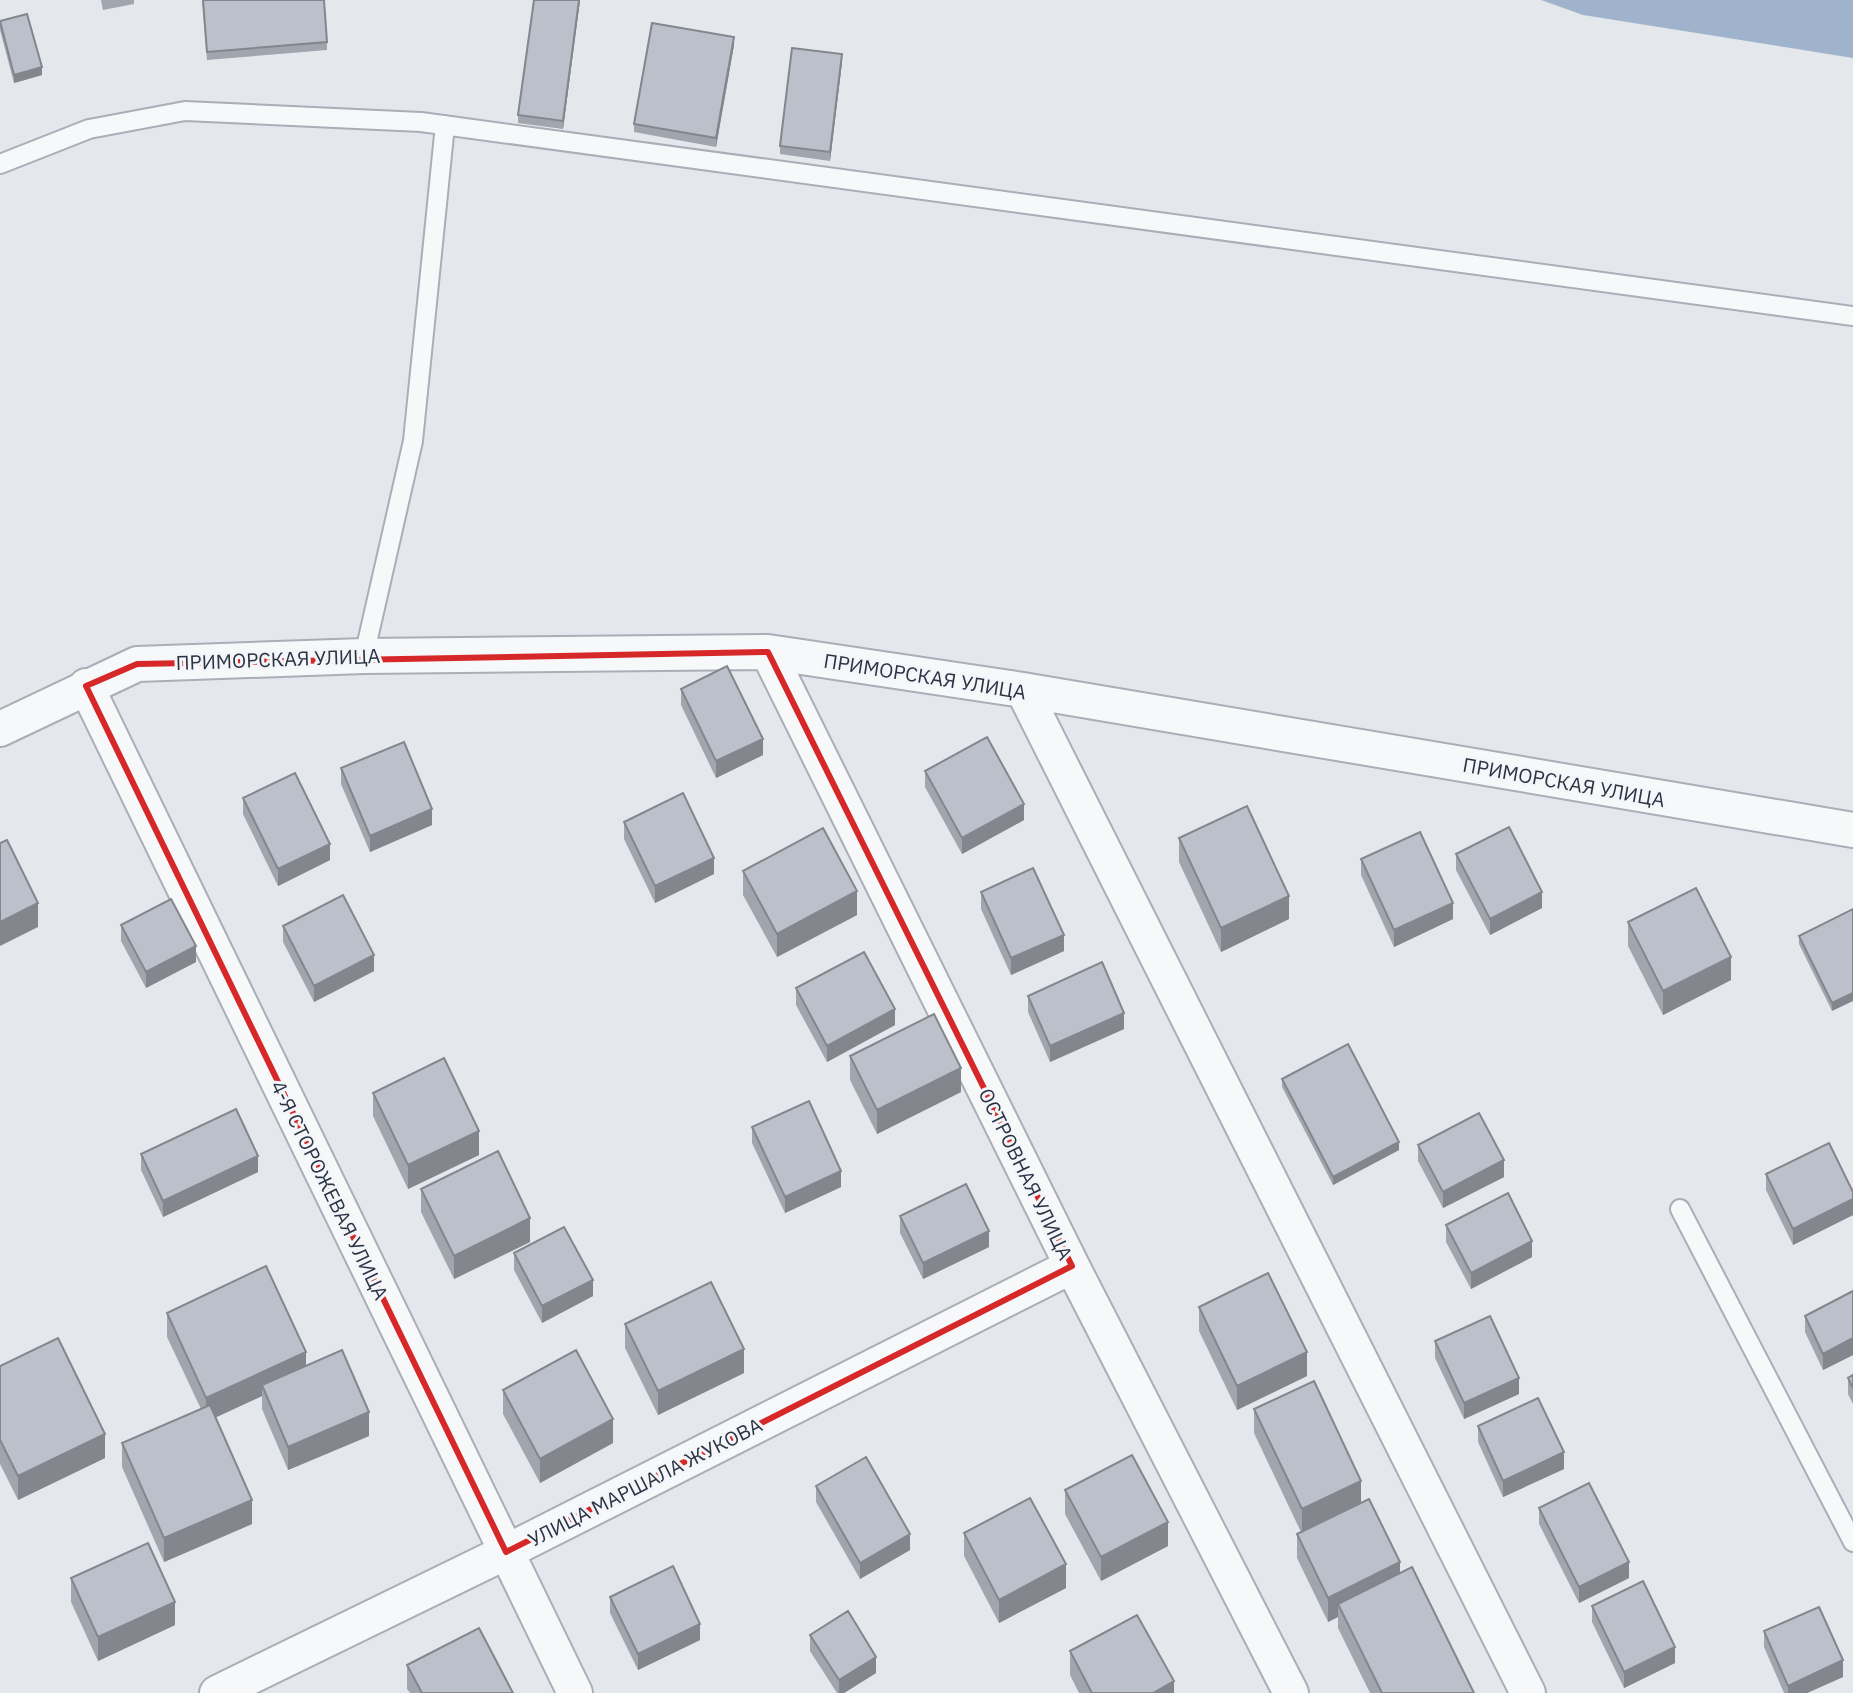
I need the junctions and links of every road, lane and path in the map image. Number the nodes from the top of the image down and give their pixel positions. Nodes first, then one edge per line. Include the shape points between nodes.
1 (445, 125) junction
2 (0, 164) edge
3 (1853, 316) edge
4 (768, 652) junction
5 (364, 656) junction
6 (86, 686) junction
7 (1023, 690) junction
8 (0, 729) edge
9 (1853, 830) edge
10 (1680, 1209) dead end
11 (1072, 1266) junction
12 (1853, 1542) edge
13 (506, 1552) junction
14 (217, 1693) edge
15 (575, 1693) edge
16 (1291, 1693) edge
17 (1528, 1693) edge

1 - 2 lane via 185,111 89,129
1 - 3 lane
1 - 5 lane via 413,441
4 - 5 street, ПРИМОРСКАЯ УЛИЦА
4 - 7 street, ПРИМОРСКАЯ УЛИЦА
4 - 11 street, ОСТРОВНАЯ УЛИЦА
5 - 6 street, ПРИМОРСКАЯ УЛИЦА via 137,664
6 - 8 street, ПРИМОРСКАЯ УЛИЦА
6 - 13 street, 4-Я СТОРОЖЕВАЯ УЛИЦА
7 - 9 street, ПРИМОРСКАЯ УЛИЦА
7 - 17 street
10 - 12 lane
11 - 13 street, УЛИЦА МАРШАЛА ЖУКОВА
11 - 16 street, ОСТРОВНАЯ УЛИЦА
13 - 14 street, УЛИЦА МАРШАЛА ЖУКОВА
13 - 15 street, 4-Я СТОРОЖЕВАЯ УЛИЦА

